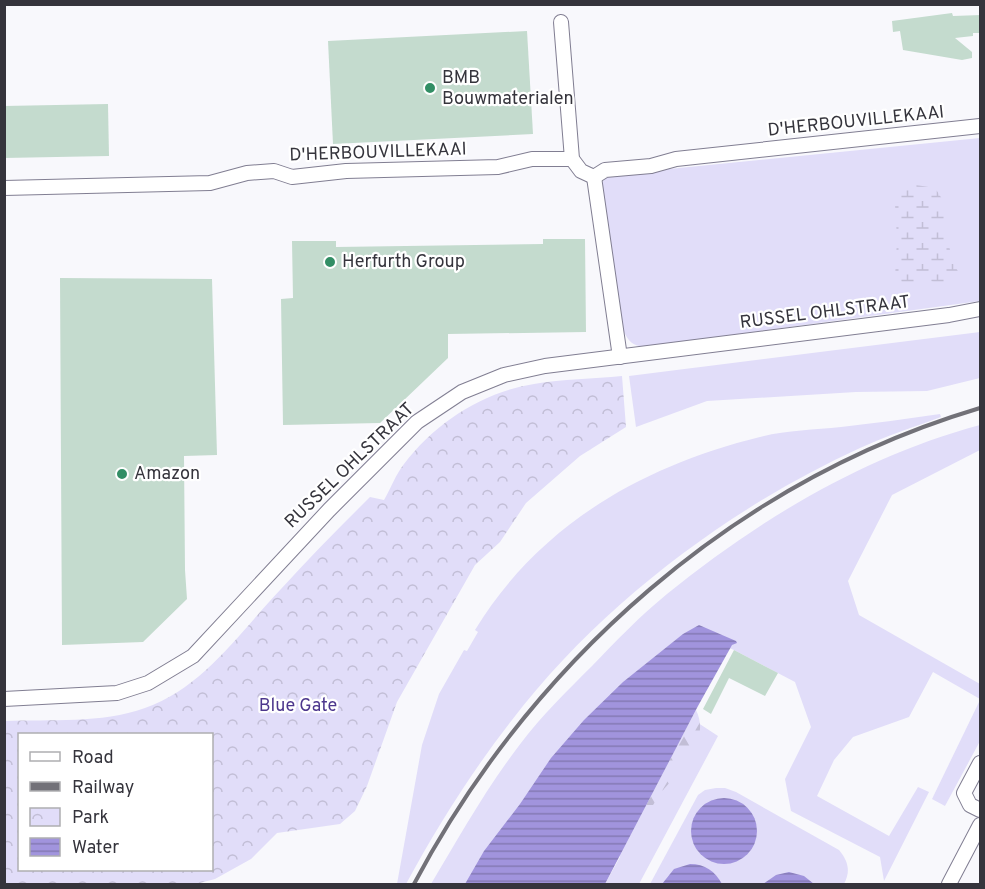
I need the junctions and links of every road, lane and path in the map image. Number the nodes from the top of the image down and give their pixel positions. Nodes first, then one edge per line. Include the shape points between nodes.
1 (561, 22) dead end
2 (981, 126) edge
3 (573, 159) junction
4 (594, 177) junction
5 (4, 188) edge
6 (981, 309) edge
7 (620, 357) junction
8 (4, 699) edge
9 (981, 763) edge
10 (981, 810) edge
11 (979, 833) edge
12 (949, 885) edge

1 - 3 street
2 - 4 street, D'HERBOUVILLEKAAI via 676,159 651,166 605,170
3 - 4 street via 581,171
3 - 5 street, D'HERBOUVILLEKAAI via 532,159 498,167 346,171 292,177 274,171 247,173 210,183
4 - 7 street
6 - 7 street, RUSSEL OHLSTRAAT
7 - 8 street, RUSSEL OHLSTRAAT via 504,375 462,392 417,422 193,656 148,683 117,693
9 - 10 street via 964,793 970,805
11 - 12 street

